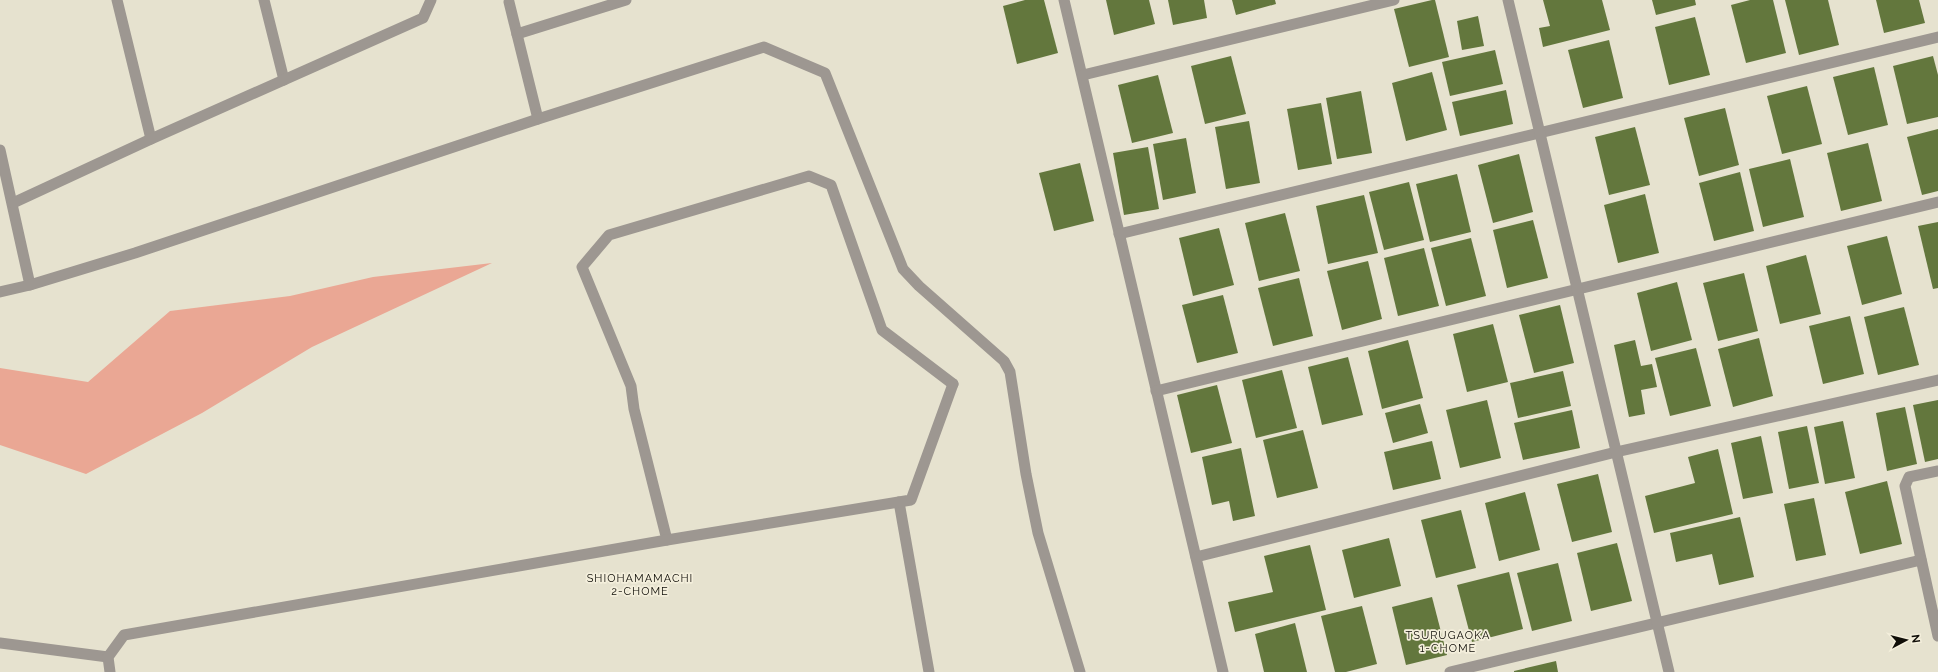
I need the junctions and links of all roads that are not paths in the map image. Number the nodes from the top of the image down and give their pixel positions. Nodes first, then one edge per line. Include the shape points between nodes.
1 (117, 0) edge
2 (264, 0) edge
3 (431, 0) edge
4 (626, 0) edge
5 (1064, 0) edge
6 (1394, 0) edge
7 (1508, 0) edge
8 (509, 2) dead end
9 (517, 34) junction
10 (1938, 37) edge
11 (1083, 74) junction
12 (284, 80) junction
13 (538, 119) junction
14 (1540, 132) junction
15 (151, 139) junction
16 (0, 150) edge
17 (1938, 202) edge
18 (13, 204) junction
19 (1119, 234) junction
20 (30, 285) junction
21 (1576, 290) junction
22 (0, 292) edge
23 (1938, 380) edge
24 (1156, 391) junction
25 (1616, 452) junction
26 (1938, 471) edge
27 (899, 502) junction
28 (667, 540) junction
29 (1196, 557) junction
30 (1921, 560) junction
31 (1657, 623) junction
32 (1938, 636) edge
33 (0, 643) edge
34 (108, 657) junction
35 (110, 672) edge
36 (929, 672) edge
37 (1080, 672) edge
38 (1223, 672) edge
39 (1450, 672) edge
40 (1669, 672) edge

1 - 15 street
2 - 12 street
3 - 12 street via 423,18
4 - 9 street
5 - 11 street
6 - 11 street
7 - 14 street
8 - 9 street
9 - 13 street
10 - 14 street
11 - 19 street
12 - 15 street
13 - 20 street via 135,253
13 - 37 street via 764,48 825,72 903,269 1004,361 1010,372 1038,533
14 - 19 street
14 - 21 street
15 - 18 street
16 - 18 street
17 - 21 street
18 - 20 street
19 - 24 street
20 - 22 street
21 - 24 street
21 - 25 street
23 - 25 street
24 - 29 street
25 - 29 street
25 - 31 street
26 - 30 street via 1909,477 1905,486
27 - 28 street
27 - 28 street via 910,500 953,384 882,330 831,185 808,176 609,235 582,267 631,386 634,409
27 - 36 street
28 - 34 street via 124,635
29 - 38 street
30 - 31 street
30 - 32 street
31 - 39 street
31 - 40 street
33 - 34 street
34 - 35 street

